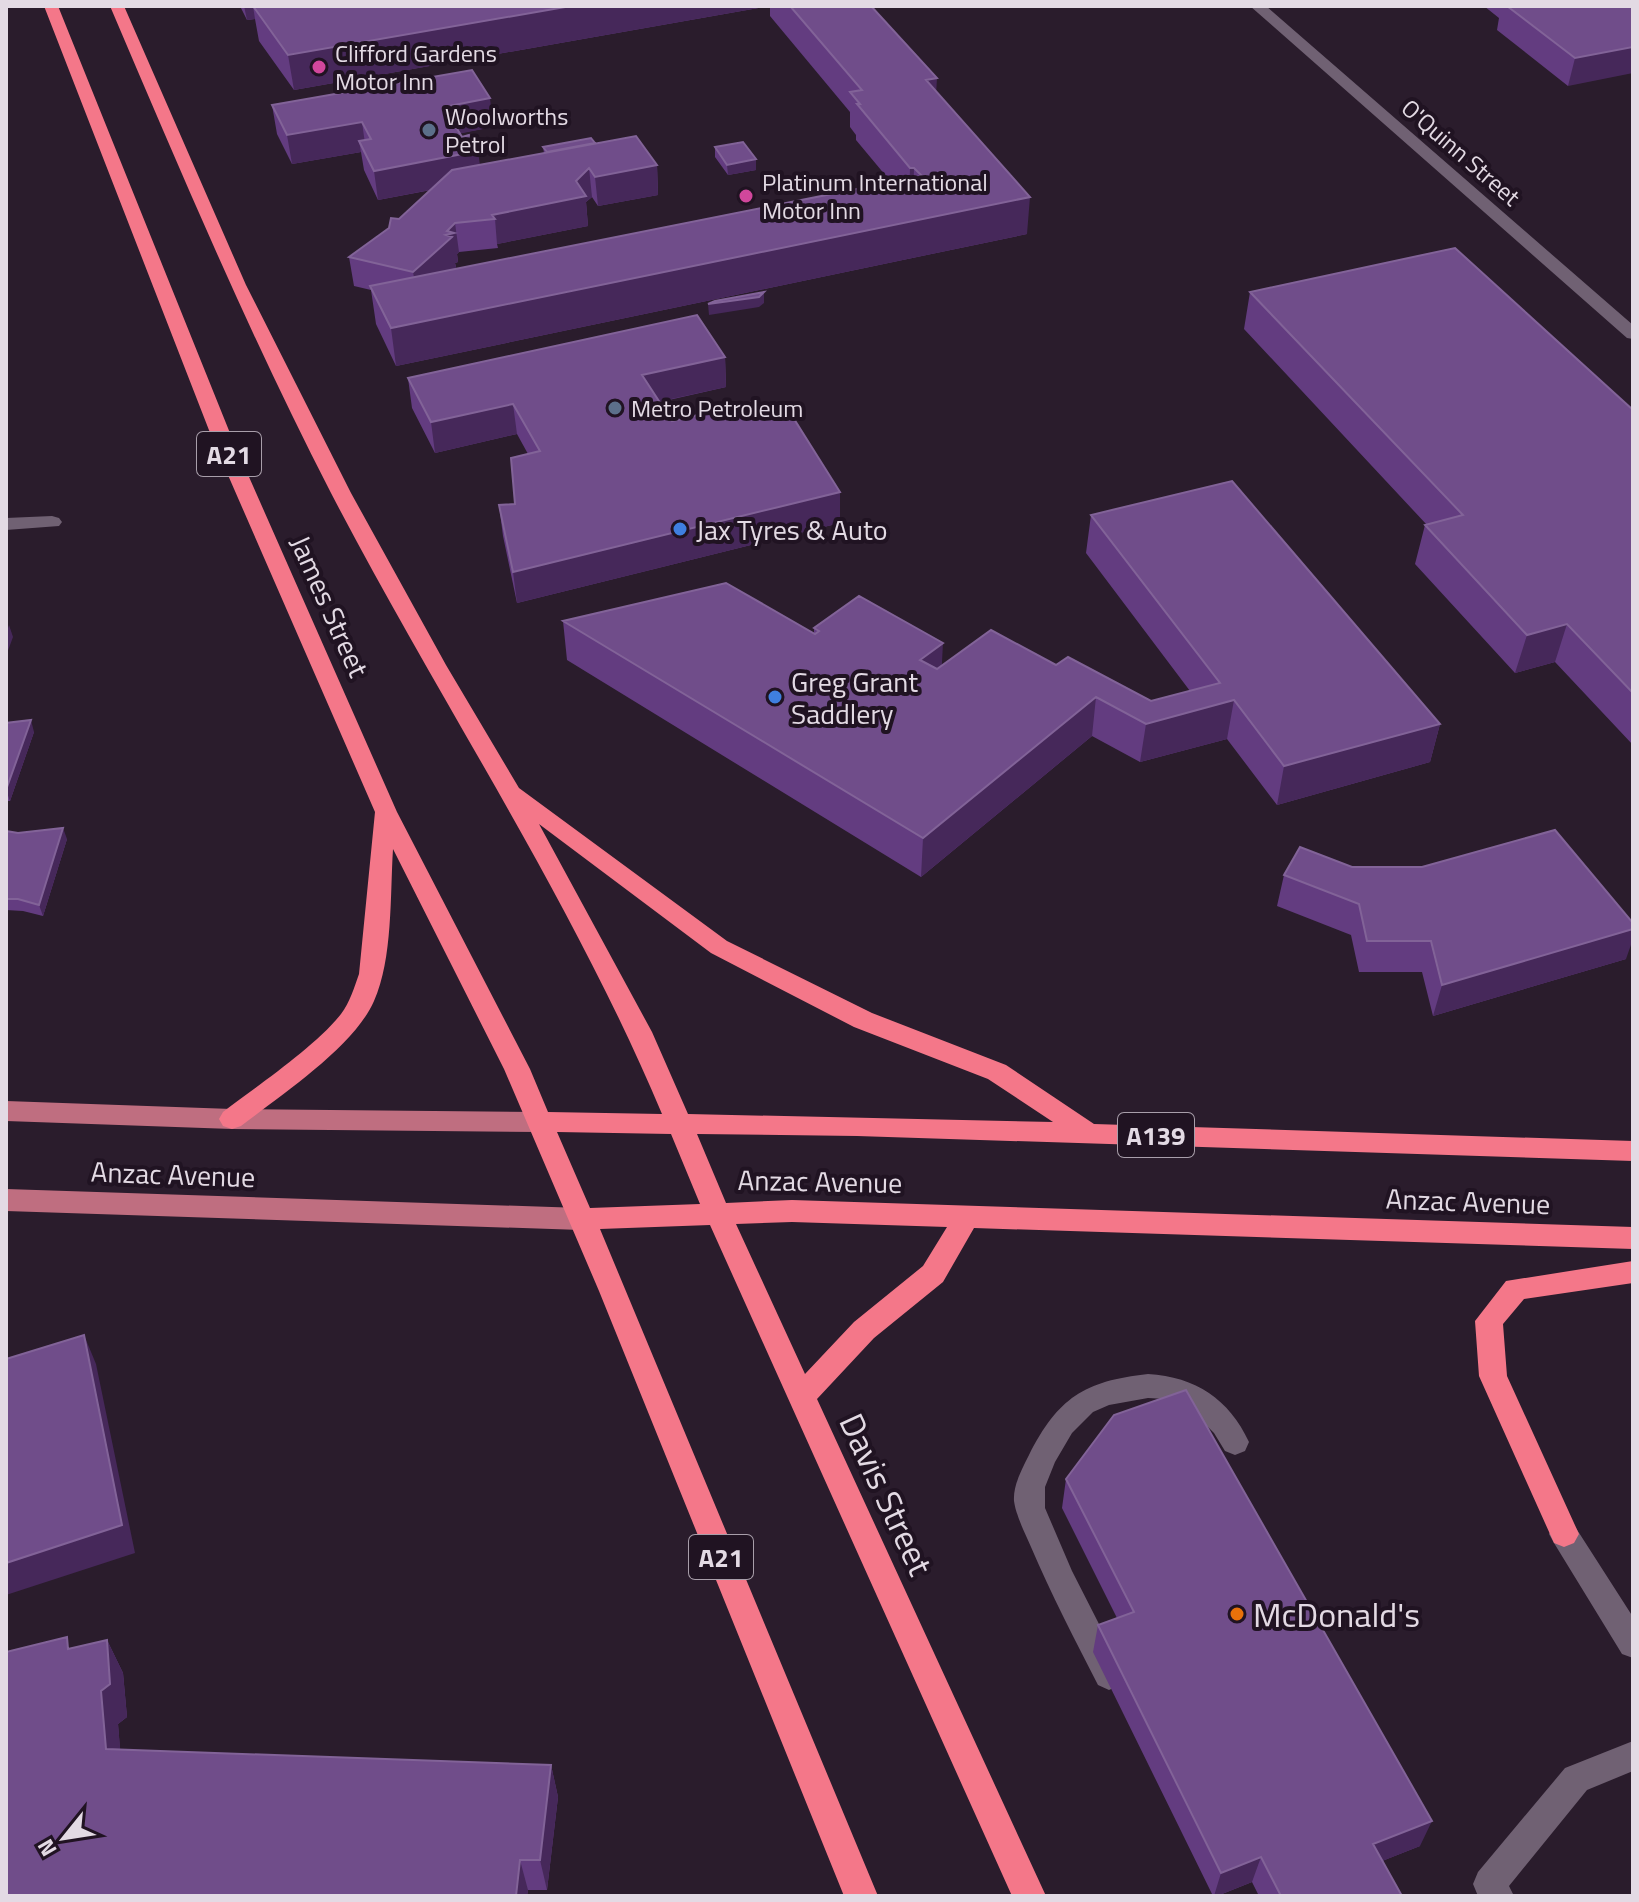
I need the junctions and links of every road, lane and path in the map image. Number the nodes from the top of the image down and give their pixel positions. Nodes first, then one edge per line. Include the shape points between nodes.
1 (51, 6) edge
2 (117, 6) edge
3 (1257, 6) edge
4 (1633, 334) edge
5 (52, 522) dead end
6 (6, 524) edge
7 (508, 789) junction
8 (386, 812) junction
9 (6, 1111) edge
10 (232, 1119) junction
11 (538, 1122) junction
12 (679, 1122) junction
13 (1089, 1133) junction
14 (1633, 1151) edge
15 (6, 1200) edge
16 (717, 1212) junction
17 (967, 1216) junction
18 (581, 1219) junction
19 (1633, 1238) edge
20 (1633, 1272) edge
21 (801, 1397) junction
22 (1235, 1442) dead end
23 (1564, 1534) joint
24 (1633, 1644) edge
25 (1121, 1699) edge
26 (1633, 1756) edge
27 (861, 1896) edge
28 (1029, 1896) edge
29 (1497, 1896) edge

1 - 8 highway, James Street / A21 via 224,443
2 - 7 highway, James Street via 237,285 334,479
3 - 4 street, O'Quinn Street
5 - 6 street
7 - 12 highway, James Street via 640,1032
7 - 13 highway via 719,947 863,1020 997,1072
8 - 10 highway via 371,974 362,1001 336,1034
8 - 11 highway, James Street / A21 via 517,1069
9 - 10 main road, Anzac Avenue
10 - 11 main road, Anzac Avenue
11 - 12 highway, Anzac Avenue / A139
11 - 18 highway, James Street / A21
12 - 13 highway, Anzac Avenue / A139
12 - 16 highway, Davis Street
13 - 14 highway, Anzac Avenue / A139
15 - 18 main road, Anzac Avenue
16 - 17 highway, Anzac Avenue
16 - 18 highway, Anzac Avenue
16 - 21 highway, Davis Street
17 - 19 highway, Anzac Avenue
17 - 21 highway via 933,1274 864,1330
18 - 27 highway, A21
20 - 23 highway via 1516,1289 1489,1321 1493,1376
21 - 28 highway, Davis Street
22 - 25 street via 1225,1422 1188,1393 1134,1385 1077,1407 1058,1427 1033,1477 1028,1500 1044,1544
23 - 24 street
26 - 29 street via 1576,1779 1490,1884

